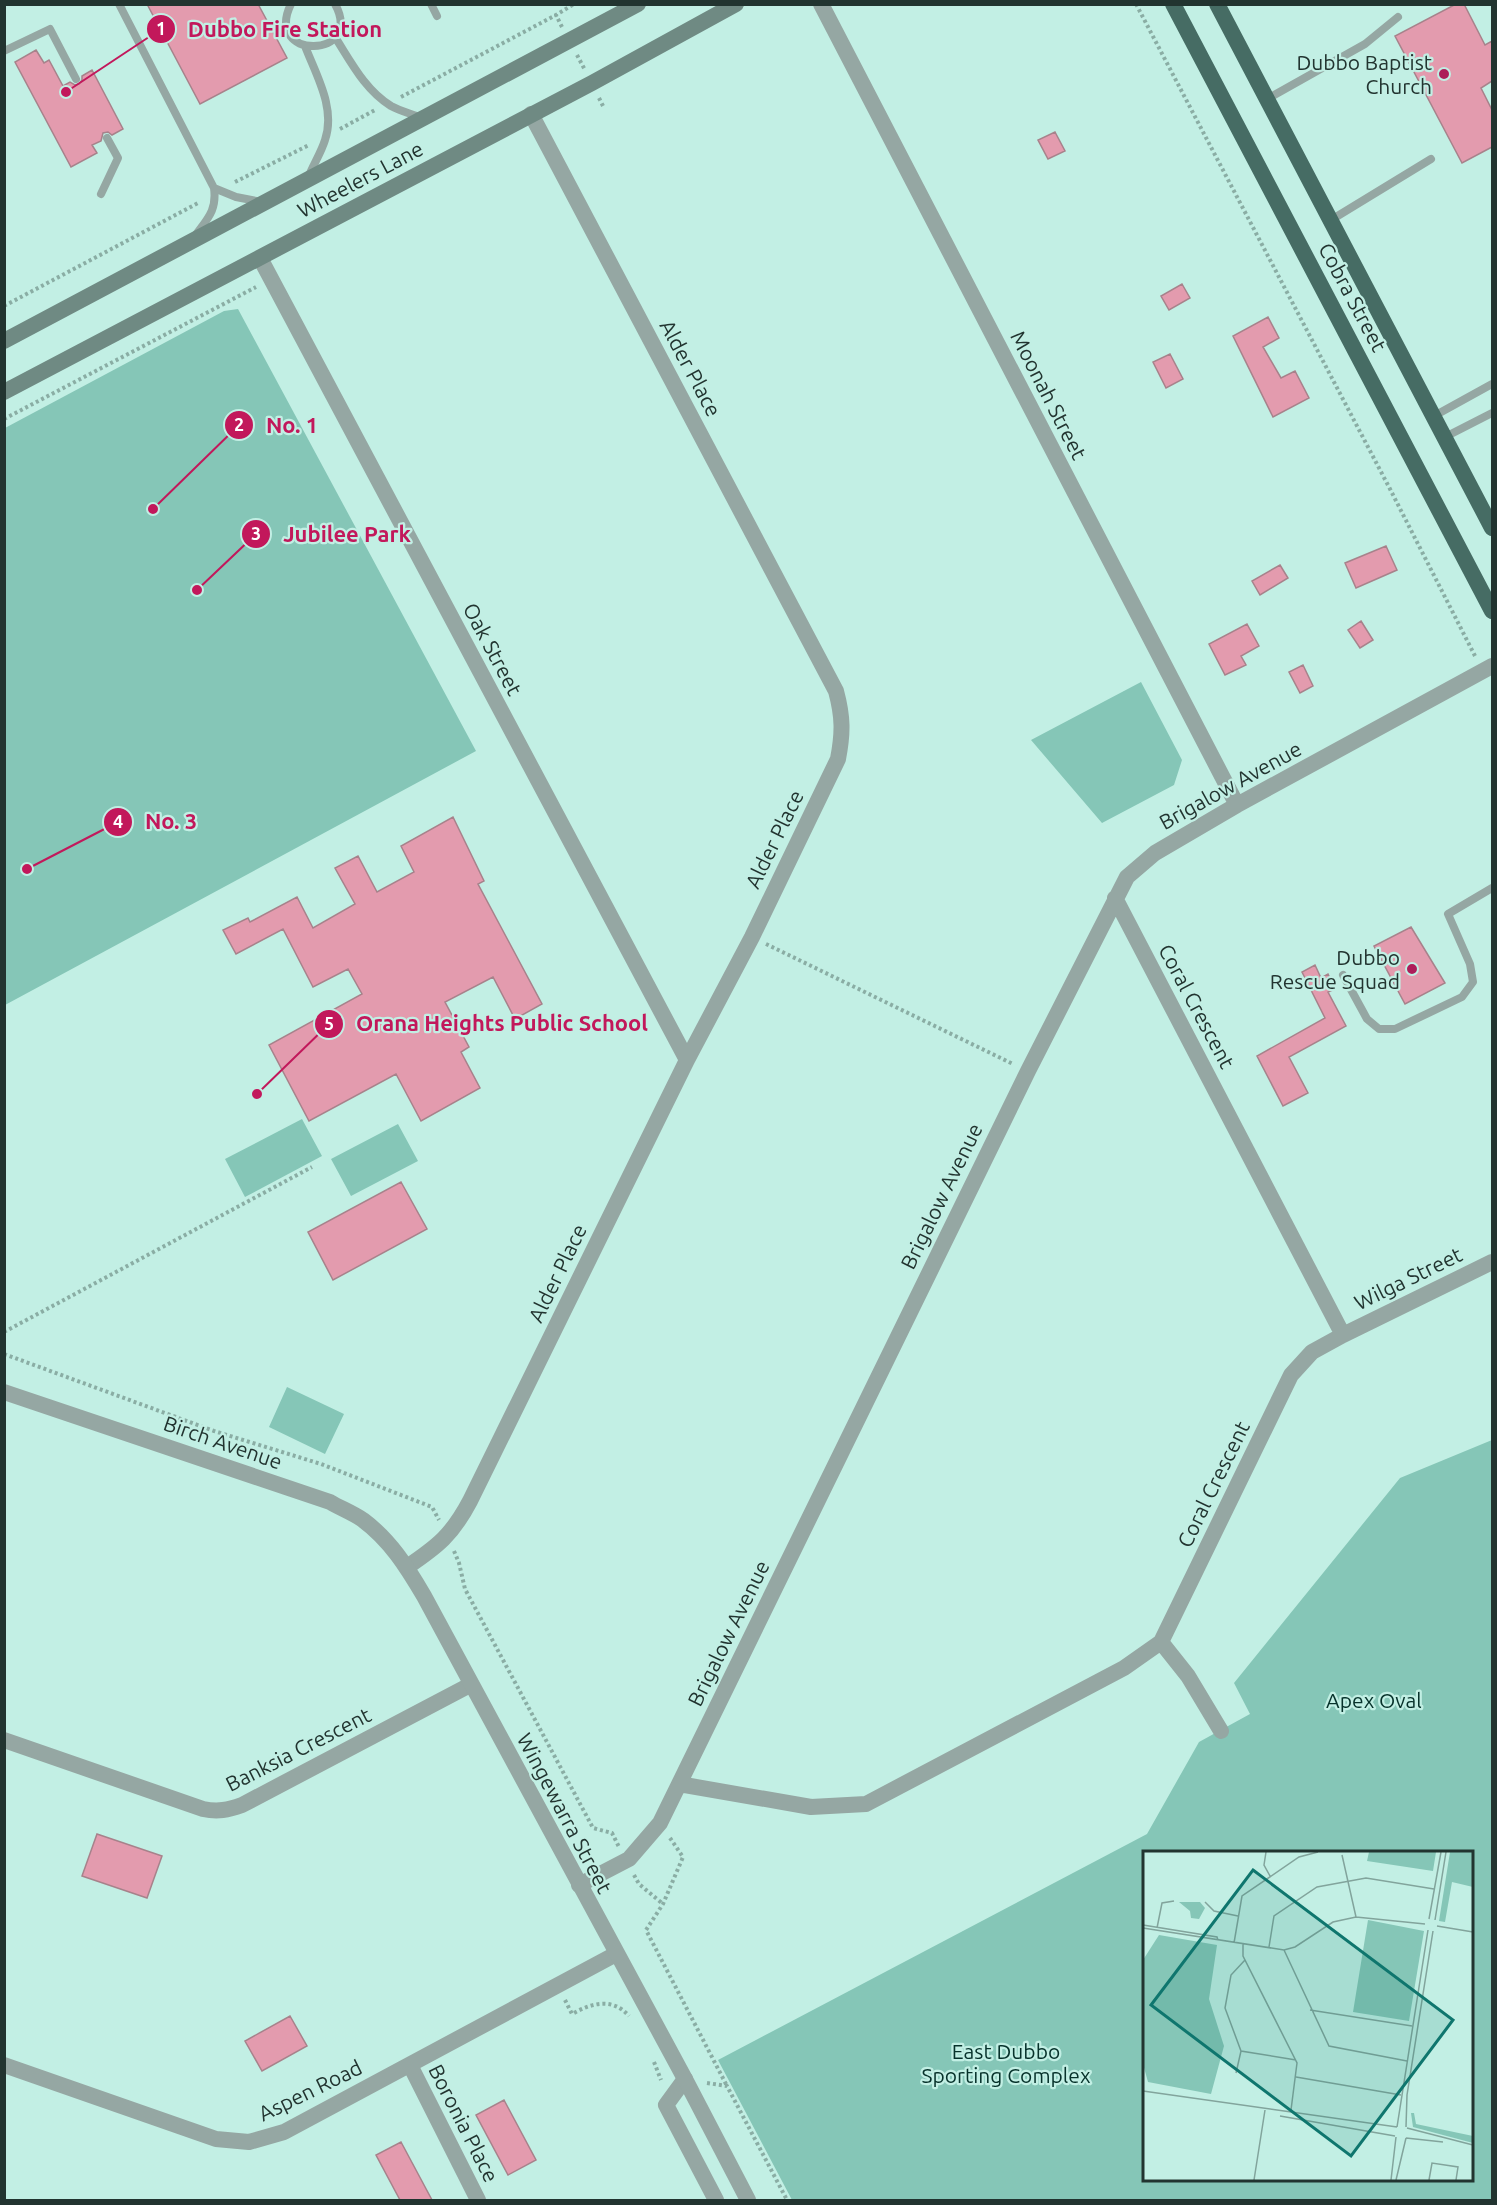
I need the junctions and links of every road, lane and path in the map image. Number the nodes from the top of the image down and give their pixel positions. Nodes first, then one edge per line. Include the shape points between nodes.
1 (119, 4) edge
2 (291, 4) edge
3 (431, 4) edge
4 (638, 4) edge
5 (736, 4) edge
6 (821, 4) edge
7 (1136, 4) edge
8 (1173, 4) edge
9 (1217, 4) edge
10 (336, 5) edge
11 (556, 15) dead end
12 (437, 16) dead end
13 (1398, 17) dead end
14 (335, 37) junction
15 (305, 46) junction
16 (4, 51) edge
17 (76, 79) dead end
18 (1267, 99) junction
19 (389, 104) junction
20 (531, 114) junction
21 (422, 118) junction
22 (326, 136) junction
23 (107, 138) dead end
24 (1431, 159) dead end
25 (306, 181) junction
26 (216, 191) junction
27 (101, 194) dead end
28 (266, 203) junction
29 (1330, 220) junction
30 (189, 244) junction
31 (260, 258) junction
32 (271, 279) junction
33 (4, 306) edge
34 (4, 341) edge
35 (1492, 384) edge
36 (4, 392) edge
37 (1492, 413) edge
38 (1434, 416) junction
39 (4, 419) edge
40 (1445, 437) junction
41 (1492, 528) edge
42 (1492, 611) edge
43 (1487, 669) edge
44 (1237, 806) junction
45 (1492, 888) edge
46 (1115, 898) junction
47 (752, 937) junction
48 (1343, 975) dead end
49 (687, 1060) junction
50 (1028, 1071) junction
51 (312, 1167) dead end
52 (1492, 1262) edge
53 (4, 1332) edge
54 (1343, 1335) junction
55 (4, 1354) edge
56 (4, 1392) edge
57 (447, 1536) junction
58 (407, 1567) junction
59 (1161, 1642) junction
60 (470, 1685) junction
61 (1221, 1731) dead end
62 (4, 1740) edge
63 (679, 1784) junction
64 (660, 1823) junction
65 (626, 1860) junction
66 (579, 1885) junction
67 (663, 1904) junction
68 (616, 1954) junction
69 (558, 1986) junction
70 (633, 2023) dead end
71 (652, 2060) dead end
72 (4, 2065) edge
73 (410, 2065) junction
74 (685, 2079) junction
75 (727, 2086) junction
76 (659, 2087) dead end
77 (478, 2200) edge
78 (716, 2200) edge
79 (748, 2200) edge
80 (787, 2200) edge

1 - 26 lane
2 - 15 lane via 287,28
3 - 12 lane
4 - 21 main road, Wheelers Lane
5 - 20 main road, Wheelers Lane
6 - 44 street, Moonah Street
7 - 43 path
8 - 42 highway, Cobra Street
9 - 18 highway, Cobra Street
10 - 14 lane via 341,21
11 - 19 path
13 - 18 lane via 1365,44
14 - 15 lane via 322,46
14 - 19 lane via 362,79
15 - 22 lane via 326,98
16 - 17 lane via 50,29
18 - 29 highway, Cobra Street
19 - 21 lane
19 - 22 path
20 - 31 main road, Wheelers Lane
20 - 47 street, Alder Place via 836,691 843,725 837,759
21 - 25 main road, Wheelers Lane
22 - 25 lane
22 - 26 path
23 - 27 lane via 118,158
24 - 29 lane
25 - 28 main road, Wheelers Lane
26 - 28 lane
26 - 30 lane via 214,210
26 - 33 path
28 - 30 main road, Wheelers Lane
29 - 38 highway, Cobra Street
30 - 34 main road, Wheelers Lane
31 - 32 street, Oak Street
31 - 36 main road, Wheelers Lane
32 - 39 path
32 - 49 street, Oak Street
35 - 38 lane
37 - 40 lane
38 - 40 highway, Cobra Street
40 - 41 highway, Cobra Street
43 - 44 street, Brigalow Avenue
44 - 46 street, Brigalow Avenue via 1155,853 1127,877
45 - 48 lane via 1448,914 1470,964 1473,982 1462,997 1395,1029 1379,1029 1367,1019
46 - 50 street, Brigalow Avenue
46 - 54 street, Coral Crescent
47 - 49 street, Alder Place
47 - 50 path
49 - 57 street, Alder Place via 470,1501
50 - 63 street, Brigalow Avenue
51 - 53 path
52 - 54 street, Wilga Street
54 - 59 street, Coral Crescent via 1312,1352 1291,1375
55 - 57 path via 214,1431 321,1464 432,1507
56 - 58 street, Birch Avenue via 330,1503 362,1519 386,1540
57 - 58 street, Alder Place
57 - 65 path via 465,1589 593,1828 612,1833
58 - 60 street, Wingewarra Street
59 - 61 street via 1188,1676
59 - 63 street, Coral Crescent via 1124,1668 866,1804 811,1807
60 - 62 street, Banksia Crescent via 242,1804 215,1812
60 - 66 street, Wingewarra Street
63 - 64 street, Brigalow Avenue
64 - 65 street, Brigalow Avenue
64 - 67 path via 683,1857
65 - 66 street, Brigalow Avenue
65 - 67 path via 639,1884
66 - 68 street, Wingewarra Street
67 - 75 path via 646,1930
68 - 69 street, Aspen Road
68 - 74 street, Wingewarra Street
69 - 70 path via 572,2014 590,2005 605,2004 623,2010
69 - 73 street, Aspen Road
71 - 76 path via 662,2078
72 - 73 street, Aspen Road via 216,2139 249,2142 284,2132
73 - 77 street, Boronia Place
74 - 75 path
74 - 78 street via 666,2105
74 - 79 street, Wingewarra Street
75 - 80 path

